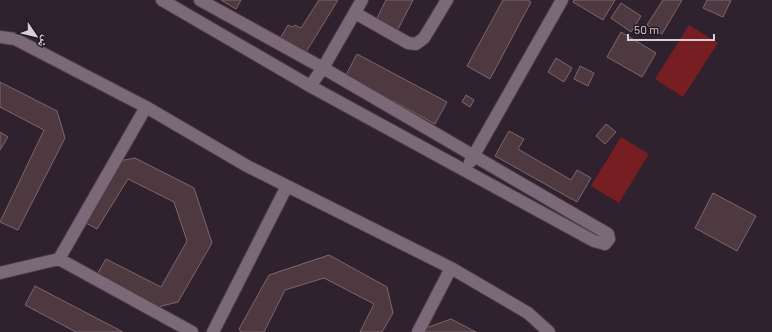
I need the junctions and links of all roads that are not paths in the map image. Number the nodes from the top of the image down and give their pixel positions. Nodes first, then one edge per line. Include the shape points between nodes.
1 (162, 0) edge
2 (200, 0) edge
3 (362, 0) edge
4 (447, 0) edge
5 (562, 0) edge
6 (355, 13) junction
7 (249, 28) junction
8 (0, 37) edge
9 (240, 45) junction
10 (323, 68) junction
11 (310, 86) junction
12 (146, 107) junction
13 (473, 156) junction
14 (465, 171) junction
15 (287, 186) junction
16 (58, 259) junction
17 (451, 268) junction
18 (0, 273) edge
19 (192, 332) edge
20 (213, 332) edge
21 (418, 332) edge
22 (550, 332) edge

1 - 9 street
2 - 7 street
3 - 6 street
4 - 6 street via 424,38 416,44 408,43
5 - 13 street
6 - 10 street
7 - 9 street
7 - 10 street
8 - 12 street via 15,40
9 - 11 street
10 - 11 street
10 - 13 street
11 - 14 street
12 - 15 street via 247,166
12 - 16 street
13 - 14 street
13 - 14 street via 608,234 609,239 605,244 594,241
15 - 17 street
15 - 20 street
16 - 18 street
16 - 19 street
17 - 21 street
17 - 22 street via 528,313

